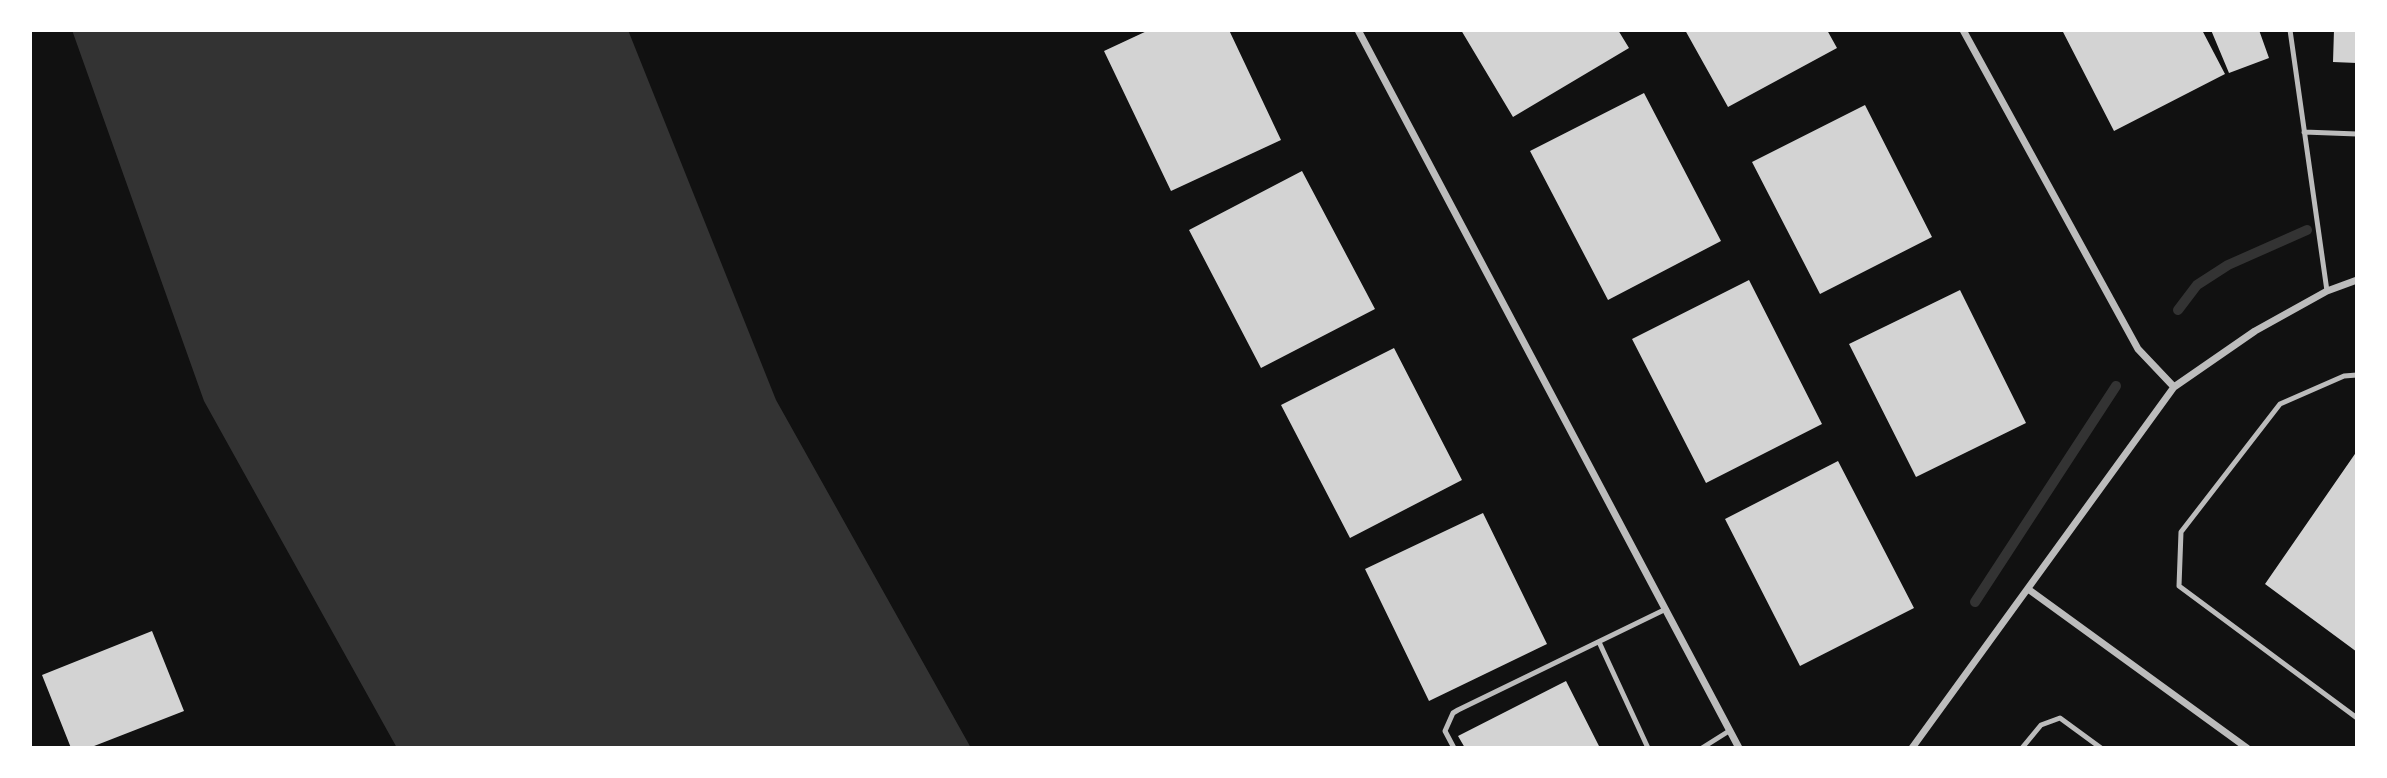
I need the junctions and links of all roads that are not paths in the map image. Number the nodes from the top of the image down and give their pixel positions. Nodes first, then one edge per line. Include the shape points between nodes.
1 (1358, 30) edge
2 (1964, 30) edge
3 (2290, 30) edge
4 (2304, 132) junction
5 (2357, 134) edge
6 (2357, 280) edge
7 (2327, 291) junction
8 (2357, 375) edge
9 (2174, 387) junction
10 (2028, 589) junction
11 (1666, 609) junction
12 (1599, 642) junction
13 (2357, 718) edge
14 (1730, 731) junction
15 (1454, 748) edge
16 (1648, 748) edge
17 (1702, 748) edge
18 (1739, 748) edge
19 (1912, 748) edge
20 (2022, 748) edge
21 (2101, 748) edge
22 (2247, 748) edge

1 - 11 street
2 - 9 street via 2138,349
3 - 4 lane
4 - 5 lane
4 - 7 lane
6 - 7 street
7 - 9 street via 2255,331
8 - 13 lane via 2344,376 2280,404 2181,532 2179,586
9 - 10 street
10 - 19 street
10 - 22 street
11 - 12 lane
11 - 14 street
12 - 15 lane via 1453,713 1445,731
12 - 16 lane
14 - 17 lane
14 - 18 street
20 - 21 lane via 2041,725 2060,718

